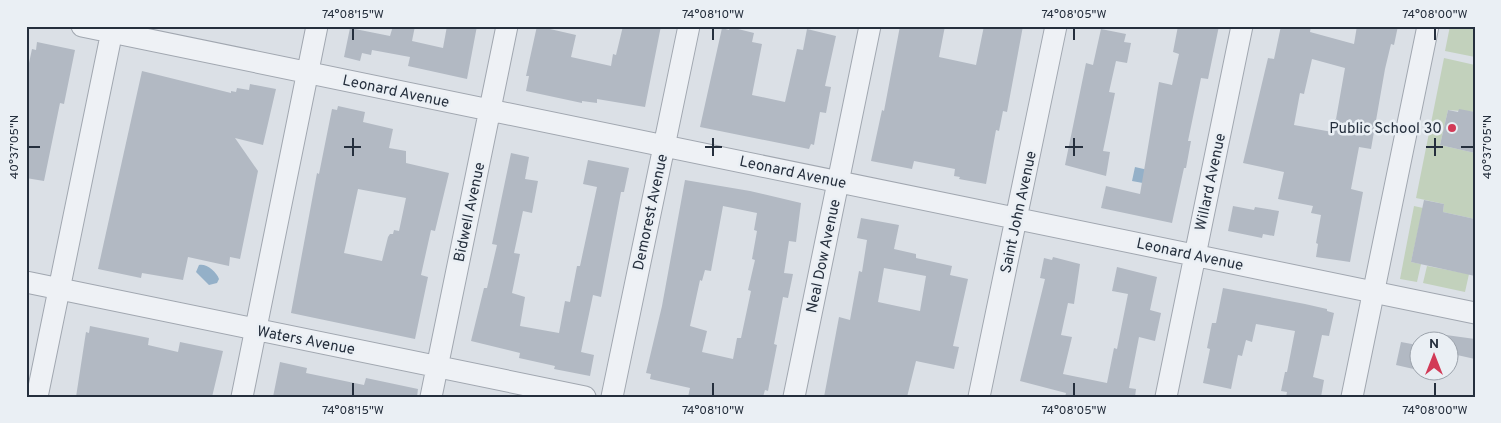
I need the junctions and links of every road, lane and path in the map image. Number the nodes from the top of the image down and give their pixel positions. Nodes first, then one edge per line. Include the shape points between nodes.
1 (82, 26) edge
2 (317, 26) edge
3 (507, 26) edge
4 (689, 26) edge
5 (870, 26) edge
6 (1056, 26) edge
7 (1242, 26) edge
8 (1428, 26) edge
9 (112, 29) edge
10 (308, 72) junction
11 (490, 110) junction
12 (664, 146) junction
13 (838, 182) junction
14 (1016, 218) junction
15 (1195, 255) junction
16 (26, 282) edge
17 (59, 289) junction
18 (1374, 292) junction
19 (1475, 313) edge
20 (255, 330) junction
21 (437, 366) junction
22 (37, 397) edge
23 (242, 397) edge
24 (431, 397) edge
25 (585, 397) edge
26 (612, 397) edge
27 (794, 397) edge
28 (979, 397) edge
29 (1166, 397) edge
30 (1352, 397) edge

1 - 9 street, Leonard Avenue
2 - 10 street
3 - 11 street, Bidwell Avenue
4 - 12 street, Demorest Avenue
5 - 13 street, Neal Dow Avenue
6 - 14 street, Saint John Avenue
7 - 15 street, Willard Avenue
8 - 18 street
9 - 10 street, Leonard Avenue
9 - 17 street
10 - 11 street, Leonard Avenue
10 - 20 street
11 - 12 street, Leonard Avenue
11 - 21 street, Bidwell Avenue
12 - 13 street, Leonard Avenue
12 - 26 street, Demorest Avenue
13 - 14 street, Leonard Avenue
13 - 27 street, Neal Dow Avenue
14 - 15 street, Leonard Avenue
14 - 28 street, Saint John Avenue
15 - 18 street, Leonard Avenue
15 - 29 street, Willard Avenue
16 - 17 street, Waters Avenue
17 - 20 street, Waters Avenue
17 - 22 street
18 - 19 street, Leonard Avenue
18 - 30 street
20 - 21 street, Waters Avenue
20 - 23 street
21 - 24 street, Bidwell Avenue
21 - 25 street, Waters Avenue

